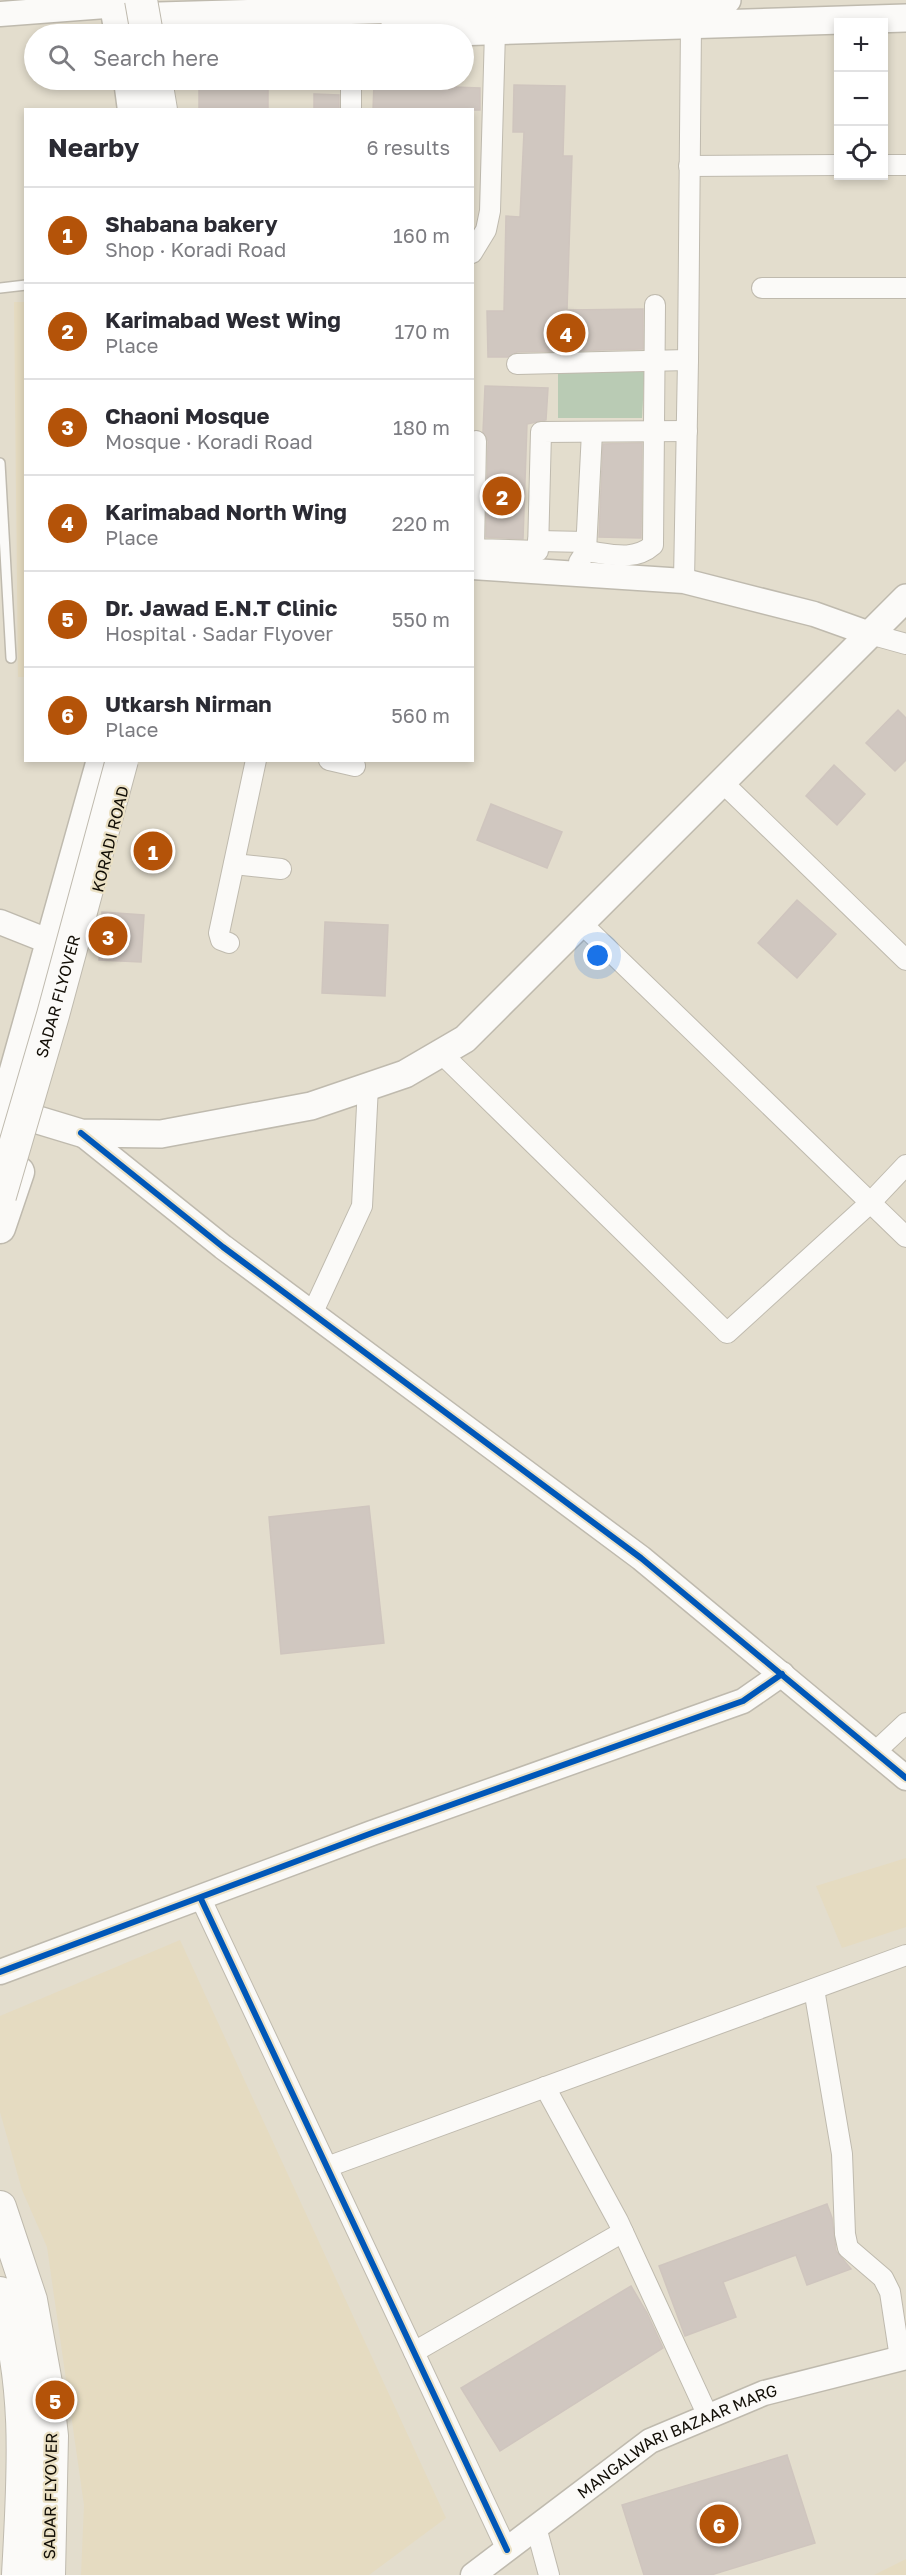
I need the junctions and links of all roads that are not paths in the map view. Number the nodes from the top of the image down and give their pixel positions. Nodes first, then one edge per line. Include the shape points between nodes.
1 (727, 0) edge
2 (626, 10) edge
3 (142, 13) edge
4 (0, 14) edge
5 (906, 18) edge
6 (130, 24) edge
7 (691, 24) junction
8 (495, 31) junction
9 (474, 32) edge
10 (130, 90) edge
11 (147, 90) edge
12 (158, 90) edge
13 (169, 90) edge
14 (351, 90) edge
15 (133, 108) edge
16 (150, 108) edge
17 (161, 108) edge
18 (172, 108) edge
19 (351, 108) edge
20 (834, 165) edge
21 (888, 165) edge
22 (906, 165) edge
23 (689, 166) junction
24 (474, 250) edge
25 (24, 285) edge
26 (0, 288) edge
27 (762, 288) dead end
28 (906, 288) edge
29 (655, 304) dead end
30 (688, 360) junction
31 (654, 361) junction
32 (517, 364) dead end
33 (655, 431) junction
34 (687, 431) junction
35 (592, 432) junction
36 (476, 441) dead end
37 (0, 463) edge
38 (538, 546) junction
39 (586, 547) junction
40 (474, 567) edge
41 (567, 574) junction
42 (684, 581) junction
43 (906, 598) edge
44 (870, 634) junction
45 (906, 644) edge
46 (11, 658) dead end
47 (101, 762) edge
48 (112, 762) edge
49 (121, 762) edge
50 (129, 762) edge
51 (256, 762) edge
52 (338, 762) edge
53 (355, 766) dead end
54 (722, 782) junction
55 (234, 864) junction
56 (281, 869) dead end
57 (0, 922) edge
58 (581, 923) junction
59 (229, 943) dead end
60 (52, 944) junction
61 (81, 953) junction
62 (906, 960) edge
63 (441, 1053) junction
64 (368, 1086) junction
65 (14, 1127) edge
66 (81, 1133) junction
67 (906, 1165) edge
68 (0, 1168) edge
69 (0, 1196) edge
70 (870, 1203) junction
71 (0, 1227) edge
72 (906, 1238) edge
73 (312, 1314) junction
74 (782, 1674) junction
75 (906, 1723) edge
76 (874, 1753) junction
77 (906, 1778) edge
78 (201, 1899) junction
79 (906, 1955) edge
80 (0, 1972) edge
81 (814, 1989) junction
82 (545, 2087) junction
83 (327, 2168) junction
84 (0, 2207) edge
85 (623, 2232) junction
86 (0, 2247) edge
87 (0, 2293) edge
88 (0, 2347) edge
89 (414, 2352) junction
90 (904, 2356) edge
91 (708, 2416) junction
92 (536, 2528) junction
93 (507, 2550) junction
94 (9, 2575) edge
95 (18, 2575) edge
96 (29, 2575) edge
97 (49, 2575) edge
98 (473, 2575) edge
99 (549, 2575) edge

1 - 2 main road
2 - 3 main road
2 - 7 main road
2 - 8 main road
3 - 4 street
3 - 6 main road
5 - 7 main road
7 - 23 street
8 - 9 main road
8 - 24 street via 490,211 486,230
10 - 15 main road
11 - 16 highway
12 - 17 highway
13 - 18 main road
14 - 19 street
20 - 23 street
21 - 22 street
23 - 30 street
25 - 26 lane
27 - 28 street
29 - 31 street
30 - 31 street
30 - 34 street
31 - 32 street
31 - 33 street
33 - 34 street
33 - 35 street
33 - 39 street via 654,545 633,556
34 - 42 street
35 - 38 street via 541,432
35 - 39 street
36 - 38 street via 474,549
37 - 46 lane
38 - 39 street
38 - 41 street
39 - 41 street
40 - 41 street
41 - 42 street
42 - 44 street via 814,614
43 - 44 main road
44 - 45 street
44 - 54 main road
47 - 60 main road, KORADI ROAD
48 - 68 highway, SADAR FLYOVER
49 - 69 highway, SADAR FLYOVER, bridge
50 - 61 main road, KORADI ROAD
51 - 55 street
52 - 53 street
54 - 58 main road
54 - 62 street
55 - 56 street
55 - 59 street via 219,933 221,940
57 - 60 street
58 - 63 main road via 465,1039
58 - 70 street
60 - 61 street
60 - 65 main road, KORADI ROAD
61 - 65 main road, KORADI ROAD
63 - 64 main road via 405,1074
63 - 70 street via 727,1333
64 - 66 main road via 311,1106 161,1134
64 - 73 street via 362,1206
65 - 66 main road
65 - 71 main road, KORADI ROAD
66 - 73 street
67 - 70 street
70 - 72 street
73 - 74 street via 641,1558
74 - 76 street
74 - 78 street via 743,1701 372,1833
75 - 76 street
76 - 77 street
78 - 80 street
78 - 83 street
79 - 81 street
81 - 82 street
81 - 90 street via 842,2154 848,2248 883,2278 890,2292
82 - 83 street
82 - 85 street
83 - 89 street
84 - 97 highway, SADAR FLYOVER via 31,2300 46,2383 51,2436
85 - 89 street
85 - 91 street
86 - 96 main road via 18,2311 32,2406
87 - 95 highway, SADAR FLYOVER via 15,2356 23,2416
88 - 94 highway via 14,2425
89 - 93 street
90 - 91 street, MANGALWARI BAZAAR MARG via 764,2393
91 - 92 street, MANGALWARI BAZAAR MARG via 650,2441
92 - 93 street, MANGALWARI BAZAAR MARG
92 - 99 street
93 - 98 street, MANGALWARI BAZAAR MARG

